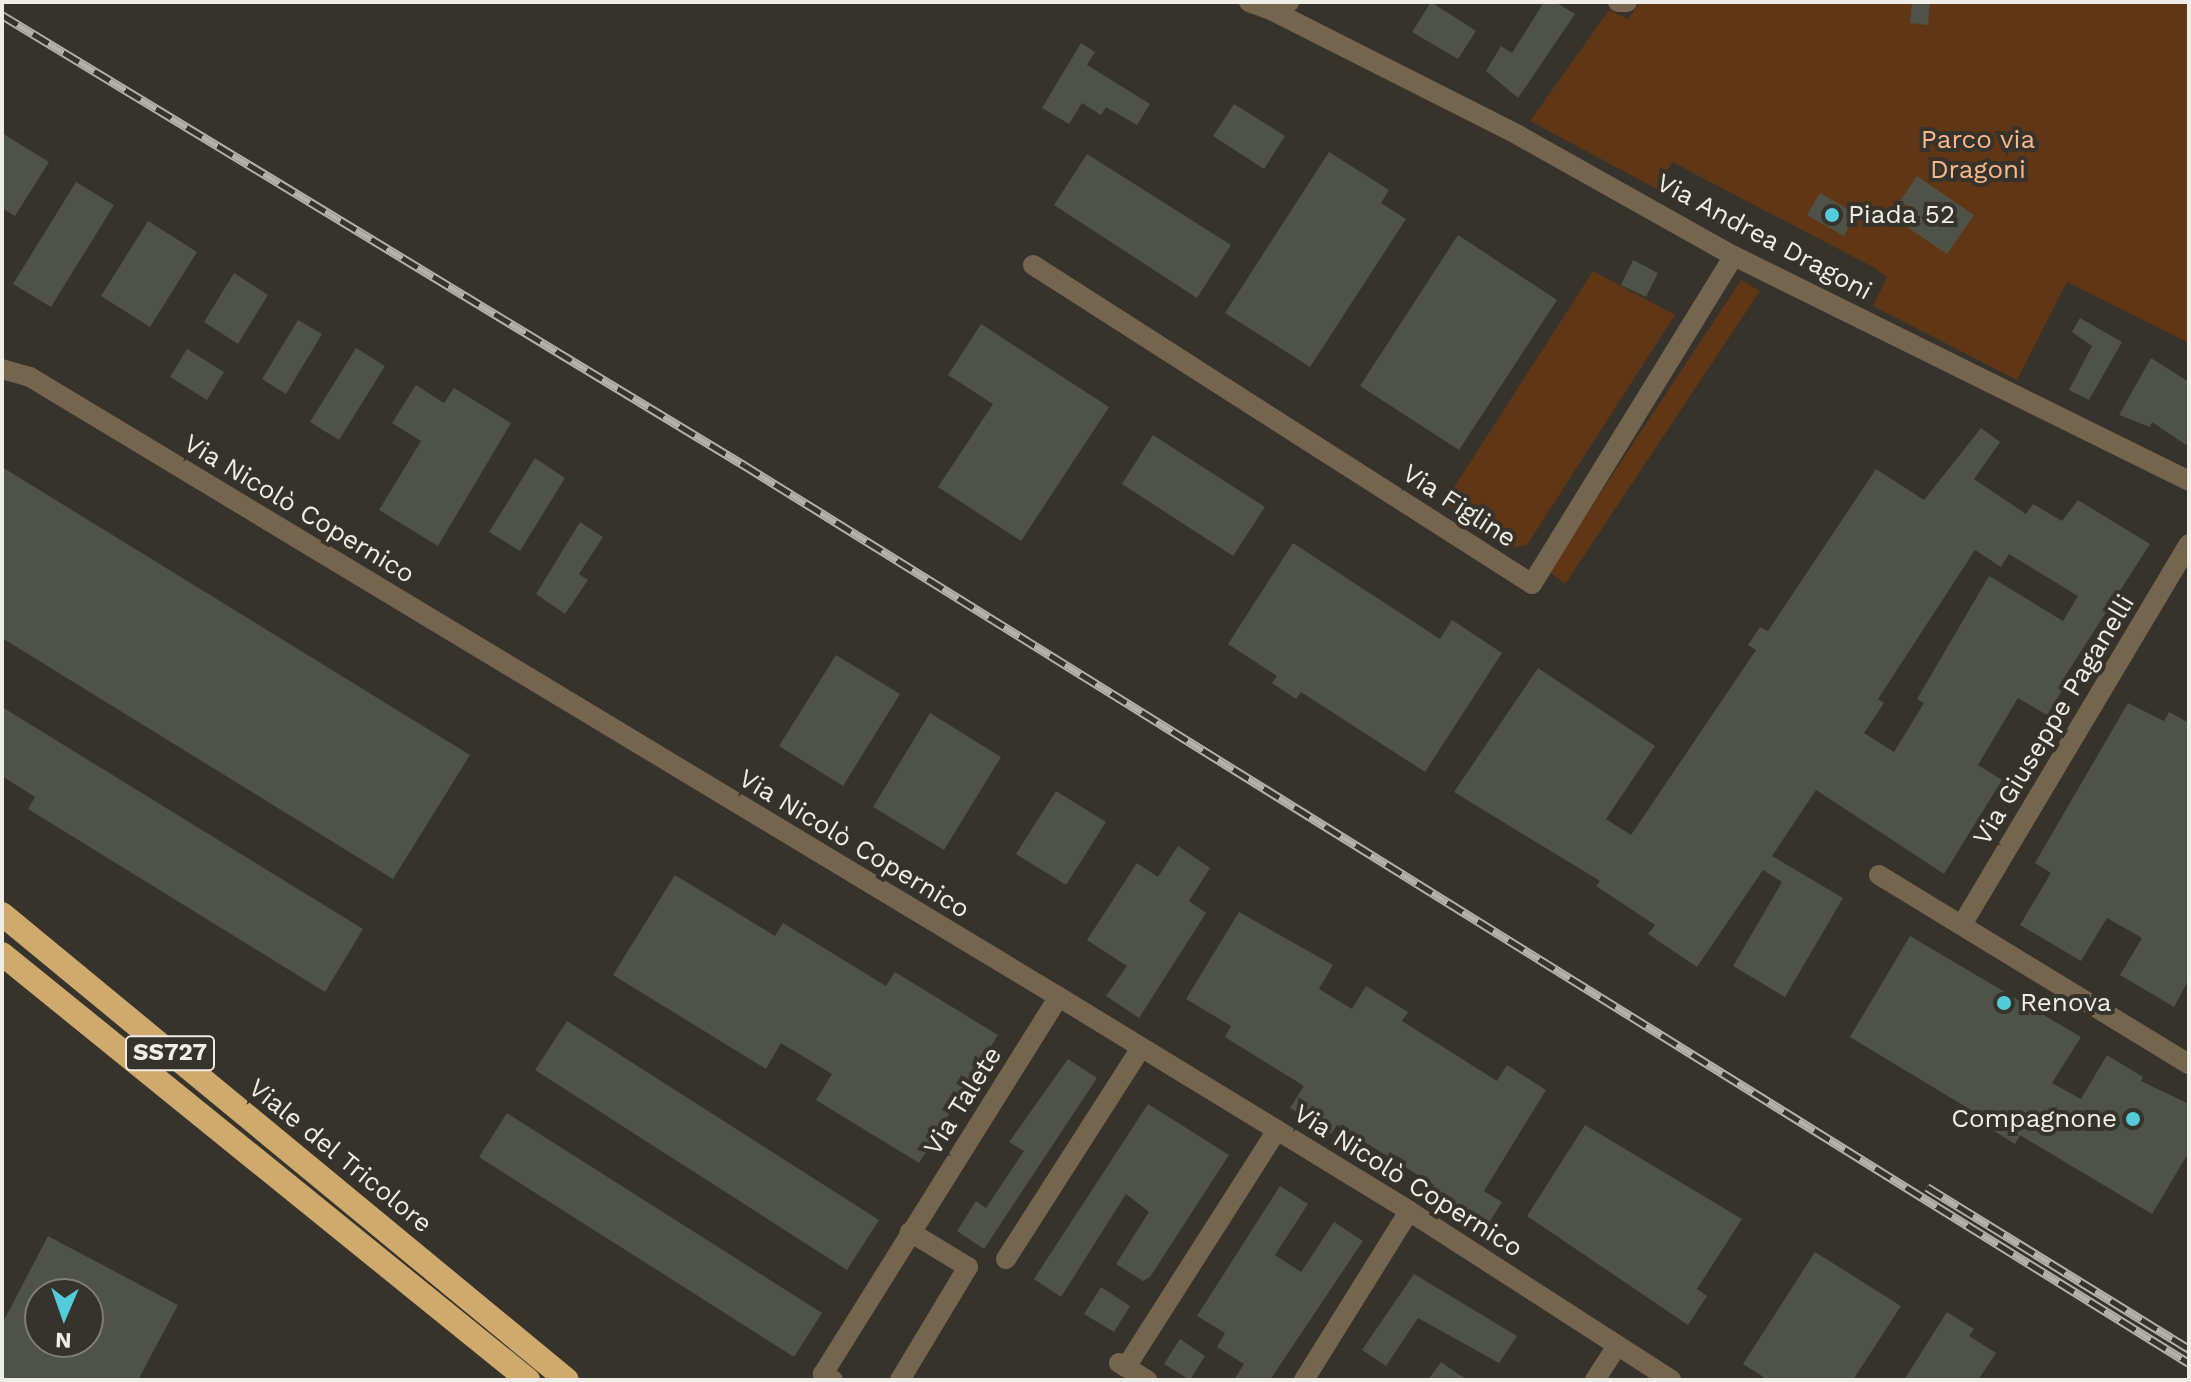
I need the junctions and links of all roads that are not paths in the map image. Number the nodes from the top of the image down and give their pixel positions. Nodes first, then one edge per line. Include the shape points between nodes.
1 (1249, 2) edge
2 (1299, 2) edge
3 (1618, 2) edge
4 (1627, 2) edge
5 (1280, 6) edge
6 (1318, 32) junction
7 (1734, 256) junction
8 (1033, 265) dead end
9 (2, 369) edge
10 (2189, 481) edge
11 (2189, 544) edge
12 (1879, 875) dead end
13 (2, 914) edge
14 (1963, 923) junction
15 (2, 954) edge
16 (1059, 997) junction
17 (1141, 1048) junction
18 (2188, 1061) edge
19 (1277, 1130) junction
20 (1409, 1211) junction
21 (910, 1232) junction
22 (1006, 1259) dead end
23 (1617, 1346) junction
24 (528, 1380) edge
25 (567, 1380) edge
26 (833, 1380) edge
27 (900, 1380) edge
28 (1147, 1380) edge
29 (1304, 1380) edge
30 (1595, 1380) edge
31 (1671, 1380) edge

1 - 5 street, Via Andrea Dragoni
2 - 6 street
3 - 4 street
5 - 6 street, Via Andrea Dragoni
6 - 7 street, Via Andrea Dragoni via 1518,135
7 - 8 street, Via Figline via 1532,584
7 - 10 street, Via Andrea Dragoni
9 - 16 street, Via Nicolò Copernico via 43,385
11 - 14 street, Via Giuseppe Paganelli
12 - 14 street
13 - 25 highway, Viale del Tricolore / SS727
14 - 18 street
15 - 24 highway, Viale del Tricolore / SS727
16 - 17 street, Via Nicolò Copernico
16 - 21 street, Via Talete
17 - 19 street, Via Nicolò Copernico
17 - 22 street
19 - 20 street, Via Nicolò Copernico
19 - 28 street via 1123,1365
20 - 23 street, Via Nicolò Copernico
20 - 29 street
21 - 26 street, Via Talete via 823,1374
21 - 27 street via 968,1267
23 - 30 street
23 - 31 street, Via Nicolò Copernico

